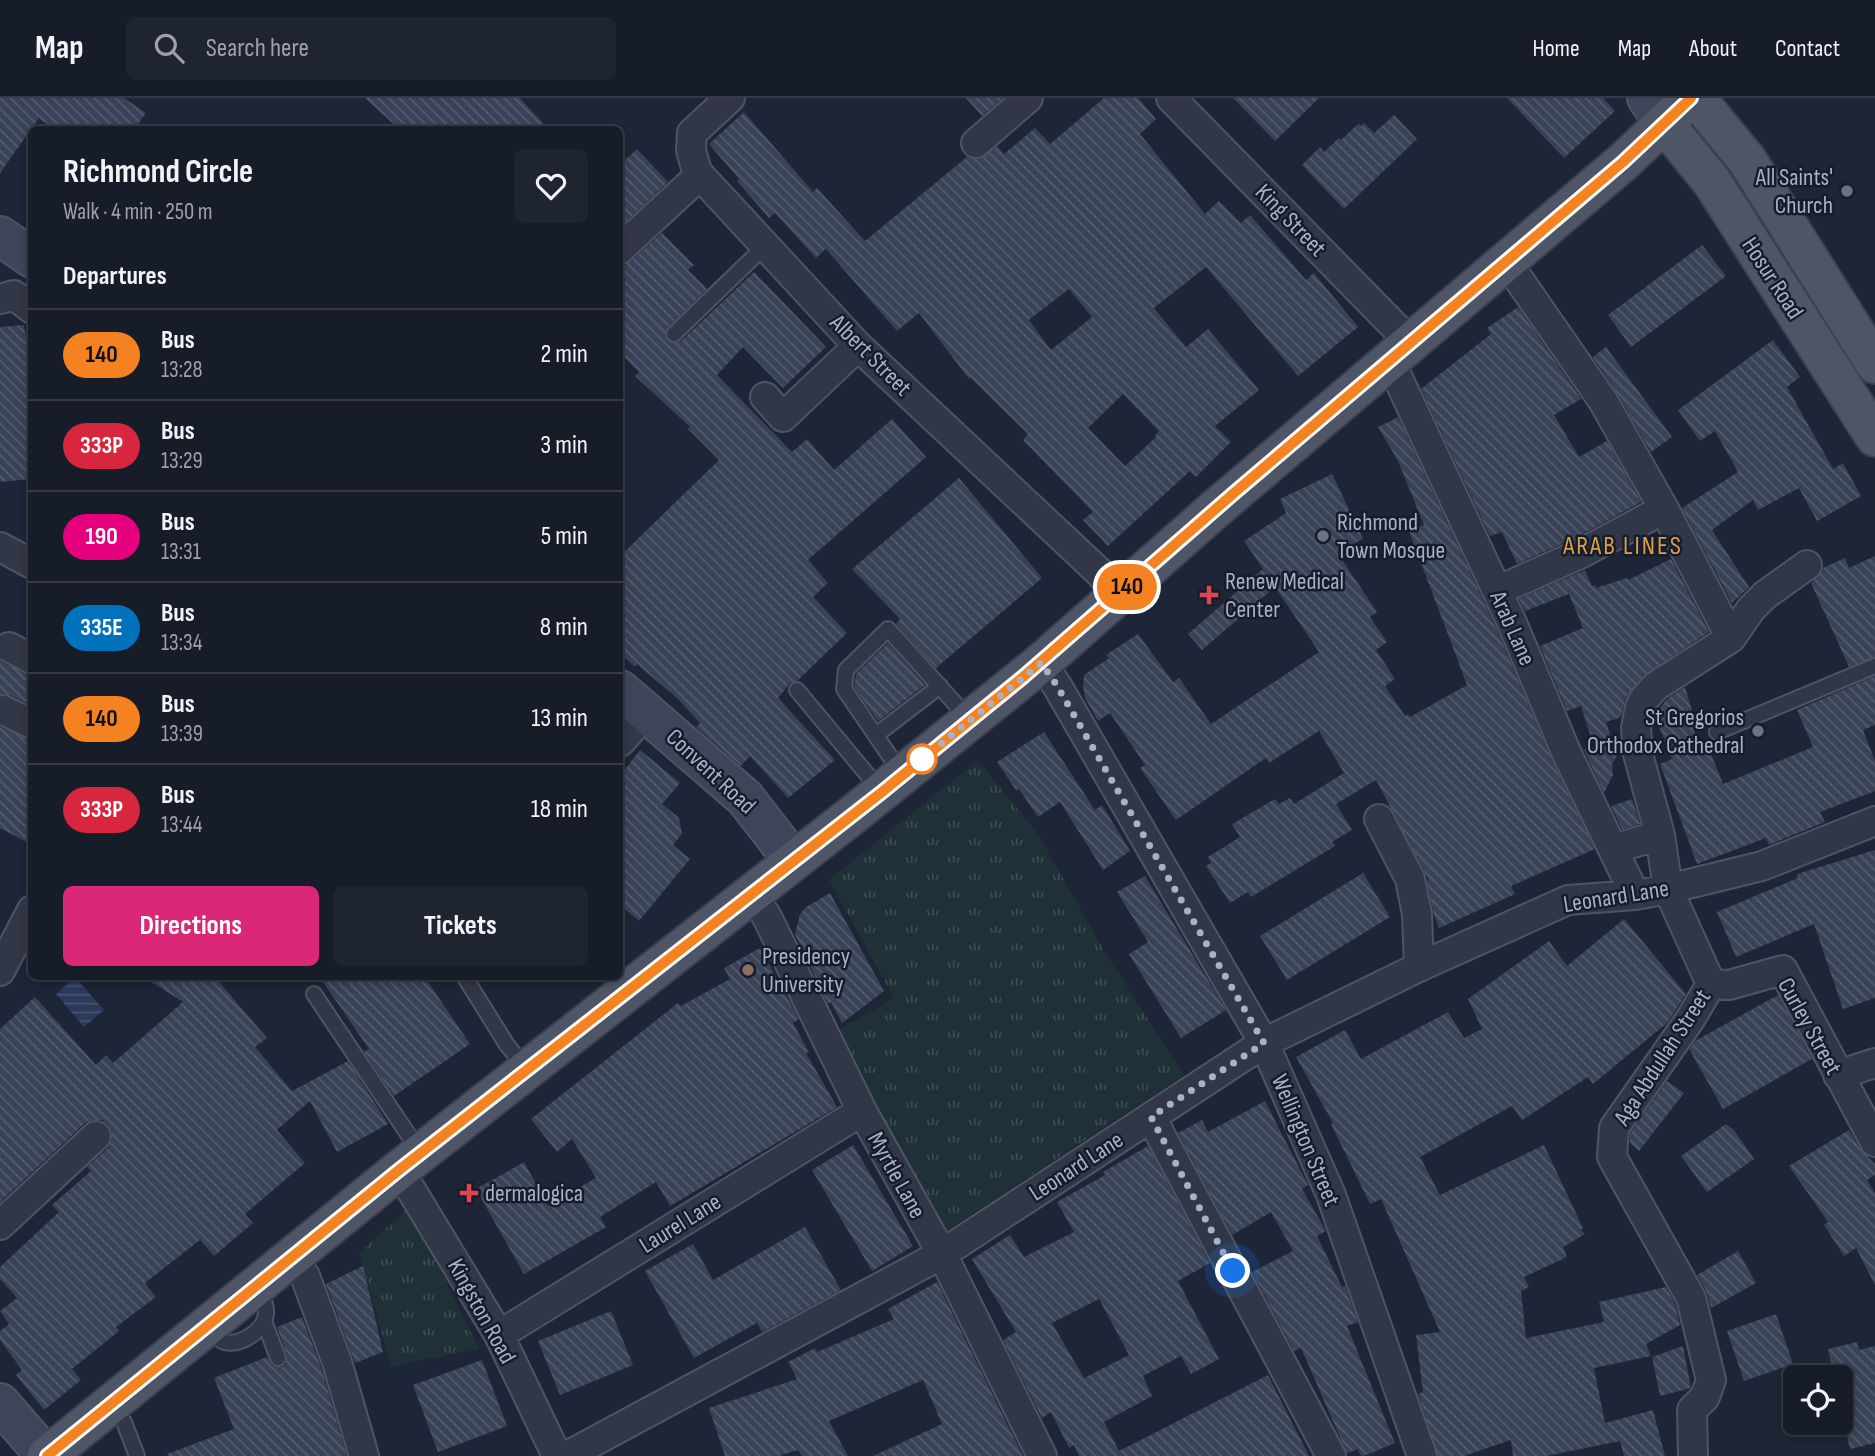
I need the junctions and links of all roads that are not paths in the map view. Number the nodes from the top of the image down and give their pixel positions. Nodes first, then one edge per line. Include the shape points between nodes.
1 (730, 98) edge
2 (1028, 98) edge
3 (1171, 98) edge
4 (1696, 98) edge
5 (1667, 106) edge
6 (976, 142) dead end
7 (1623, 162) junction
8 (700, 175) junction
9 (1712, 182) junction
10 (0, 236) edge
11 (766, 245) junction
12 (623, 246) edge
13 (28, 255) edge
14 (1506, 261) junction
15 (0, 299) edge
16 (28, 306) edge
17 (674, 334) dead end
18 (858, 346) junction
19 (1400, 352) junction
20 (1875, 364) edge
21 (765, 397) dead end
22 (1875, 437) edge
23 (1664, 509) junction
24 (0, 547) edge
25 (28, 562) edge
26 (1807, 565) dead end
27 (1497, 591) junction
28 (1119, 594) junction
29 (1731, 638) junction
30 (1041, 663) junction
31 (1875, 666) edge
32 (940, 685) junction
33 (797, 690) dead end
34 (633, 701) edge
35 (3, 710) dead end
36 (970, 720) junction
37 (28, 722) edge
38 (623, 732) edge
39 (1717, 732) dead end
40 (876, 736) junction
41 (893, 783) junction
42 (1378, 819) dead end
43 (1875, 821) edge
44 (1660, 835) junction
45 (1613, 849) junction
46 (793, 860) junction
47 (1668, 889) junction
48 (751, 895) junction
49 (1635, 895) junction
50 (28, 918) edge
51 (1419, 967) junction
52 (0, 971) edge
53 (466, 980) edge
54 (1711, 984) junction
55 (314, 993) dead end
56 (1264, 1043) junction
57 (1875, 1063) edge
58 (527, 1068) junction
59 (1838, 1075) junction
60 (862, 1111) junction
61 (1151, 1117) junction
62 (96, 1136) dead end
63 (1875, 1142) edge
64 (410, 1161) junction
65 (0, 1225) edge
66 (942, 1254) junction
67 (290, 1258) junction
68 (261, 1303) junction
69 (499, 1335) junction
70 (278, 1358) dead end
71 (0, 1403) edge
72 (110, 1406) junction
73 (0, 1411) edge
74 (17, 1456) edge
75 (46, 1456) edge
76 (137, 1456) edge
77 (364, 1456) edge
78 (556, 1456) edge
79 (567, 1456) edge
80 (1042, 1456) edge
81 (1331, 1456) edge
82 (1422, 1456) edge
83 (1693, 1456) edge

1 - 8 street, Albert Street via 692,133 691,150
2 - 6 street
3 - 19 street, King Street
4 - 20 main road, Hosur Road via 1747,160
5 - 7 main road
5 - 9 main road, Hosur Road
7 - 9 main road via 1672,166
7 - 14 main road
8 - 11 street, Albert Street
8 - 12 street
9 - 22 main road, Hosur Road
10 - 13 street
11 - 17 lane
11 - 18 street, Albert Street
14 - 19 main road
14 - 23 street via 1603,401
15 - 16 street via 14,295
18 - 21 street via 783,416
18 - 28 street, Albert Street
19 - 27 street, Arab Lane
19 - 28 main road
23 - 27 street
23 - 29 street
24 - 25 street
26 - 29 street via 1765,595
27 - 45 street, Arab Lane
28 - 30 main road
29 - 44 street, Aga Abdullah Street via 1656,686 1640,707 1638,754
30 - 36 main road
30 - 56 street, Wellington Street
31 - 39 lane
32 - 36 lane
32 - 40 lane
32 - 40 lane via 888,629 846,670 843,679 844,689
33 - 41 lane
34 - 38 street
34 - 46 street, Convent Road via 745,798
35 - 37 street
36 - 41 main road
40 - 41 lane
41 - 46 main road
42 - 51 street via 1410,879
43 - 47 street, Leonard Lane via 1762,866
44 - 45 street
44 - 47 street, Aga Abdullah Street
45 - 49 street, Arab Lane
46 - 48 main road
47 - 49 street, Leonard Lane
47 - 54 street, Aga Abdullah Street
48 - 58 main road
48 - 60 street, Myrtle Lane via 766,915
49 - 51 street, Leonard Lane via 1568,900
50 - 52 street
51 - 56 street, Leonard Lane
53 - 58 lane
54 - 59 street, Curley Street via 1729,985 1783,970
54 - 83 street, Aga Abdullah Street via 1614,1128 1612,1157 1691,1298 1711,1380 1705,1397 1692,1410
55 - 64 lane
56 - 61 street, Leonard Lane
56 - 82 street, Wellington Street via 1331,1195
57 - 59 street
58 - 64 main road
59 - 63 street, Curley Street
60 - 66 street, Myrtle Lane
60 - 69 street, Laurel Lane
61 - 66 street, Leonard Lane
61 - 81 street
62 - 65 street
64 - 67 main road
64 - 69 street, Kingston Road
66 - 79 street, Leonard Lane
66 - 80 street, Myrtle Lane
67 - 68 main road
67 - 77 street via 305,1276 337,1362
68 - 70 lane
68 - 72 main road via 205,1328
69 - 78 street, Kingston Road
71 - 75 street
72 - 75 main road
72 - 76 lane via 124,1422
73 - 74 street

